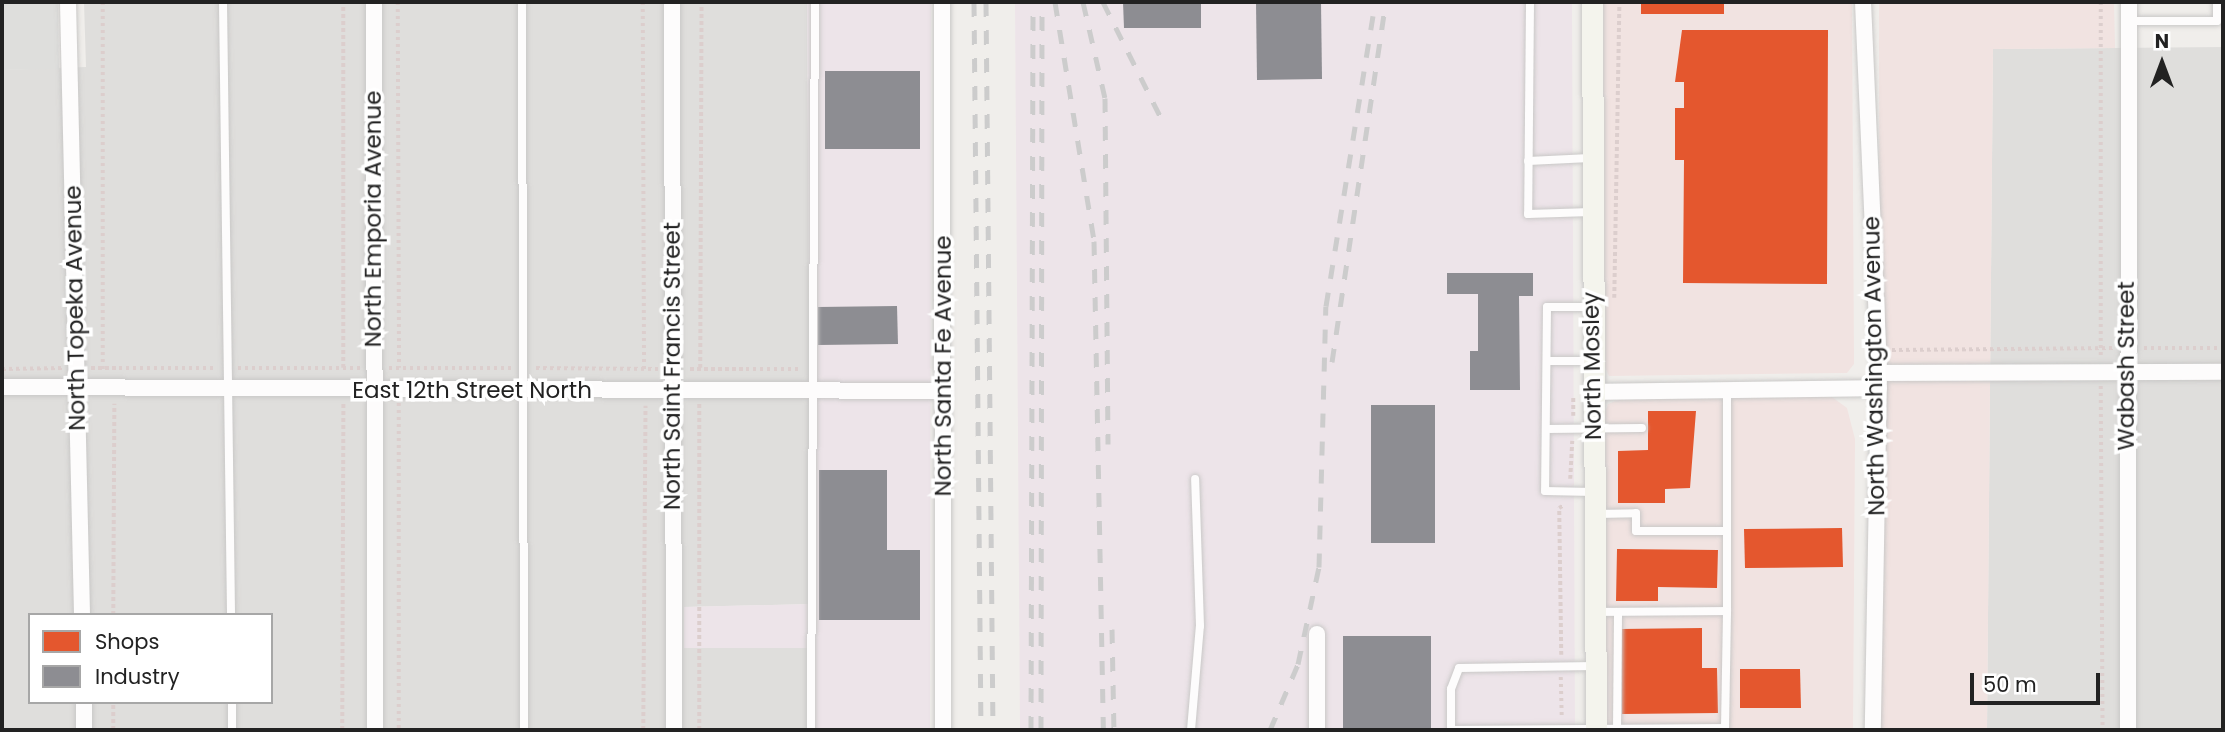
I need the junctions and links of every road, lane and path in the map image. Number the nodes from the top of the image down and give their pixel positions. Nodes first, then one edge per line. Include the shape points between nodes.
1 (68, 2) edge
2 (103, 2) edge
3 (223, 2) edge
4 (343, 2) edge
5 (374, 2) edge
6 (398, 2) edge
7 (522, 2) edge
8 (643, 2) edge
9 (672, 2) edge
10 (701, 2) edge
11 (815, 2) edge
12 (942, 2) edge
13 (1530, 2) edge
14 (1592, 2) edge
15 (1863, 2) edge
16 (2129, 2) edge
17 (2217, 2) edge
18 (2129, 21) junction
19 (2220, 21) edge
20 (1590, 158) junction
21 (1528, 161) junction
22 (1591, 212) junction
23 (1592, 307) junction
24 (2126, 348) junction
25 (2223, 348) edge
26 (1890, 350) dead end
27 (1547, 361) junction
28 (1592, 361) junction
29 (75, 368) junction
30 (103, 368) junction
31 (226, 368) junction
32 (342, 368) junction
33 (373, 368) junction
34 (399, 368) junction
35 (522, 368) junction
36 (2, 369) edge
37 (644, 369) junction
38 (672, 369) junction
39 (700, 369) junction
40 (805, 369) dead end
41 (2126, 372) junction
42 (2223, 372) edge
43 (1879, 380) junction
44 (75, 386) junction
45 (2, 387) edge
46 (109, 387) junction
47 (230, 388) junction
48 (342, 389) junction
49 (373, 390) junction
50 (399, 390) junction
51 (522, 390) junction
52 (1727, 390) junction
53 (645, 391) junction
54 (672, 391) junction
55 (700, 391) junction
56 (813, 391) junction
57 (943, 391) junction
58 (1592, 392) junction
59 (1593, 428) junction
60 (1642, 428) dead end
61 (1546, 429) junction
62 (1195, 479) dead end
63 (1594, 492) junction
64 (1594, 514) junction
65 (1727, 531) junction
66 (1727, 611) junction
67 (1595, 612) junction
68 (1618, 612) junction
69 (82, 613) edge
70 (113, 613) edge
71 (231, 613) edge
72 (1317, 634) dead end
73 (1618, 650) junction
74 (1595, 658) junction
75 (83, 704) edge
76 (113, 704) edge
77 (232, 704) edge
78 (1725, 729) edge
79 (84, 730) edge
80 (113, 730) edge
81 (232, 730) edge
82 (342, 730) edge
83 (375, 730) edge
84 (399, 730) edge
85 (524, 730) edge
86 (643, 730) edge
87 (674, 730) edge
88 (699, 730) edge
89 (811, 730) edge
90 (943, 730) edge
91 (1191, 730) edge
92 (1317, 730) edge
93 (1451, 730) edge
94 (1606, 730) edge
95 (1873, 730) edge
96 (2128, 730) edge

1 - 29 street, North Topeka Avenue
2 - 30 path
3 - 31 lane
4 - 32 path
5 - 33 street, North Emporia Avenue
6 - 34 path
7 - 35 lane
8 - 37 path
9 - 38 street, North Saint Francis Street
10 - 39 path
11 - 56 lane
12 - 57 street, North Santa Fe Avenue
13 - 21 lane
14 - 20 street, North Mosley
15 - 43 street, North Washington Avenue
16 - 18 street, Wabash Street
17 - 19 lane
18 - 19 lane
18 - 24 street, Wabash Street
20 - 21 lane
20 - 22 street, North Mosley
21 - 22 lane via 1528,214
22 - 23 street, North Mosley
23 - 27 lane via 1547,307
23 - 28 street, North Mosley
24 - 25 path
24 - 26 path
24 - 41 street, Wabash Street
27 - 28 lane
27 - 61 lane
28 - 58 street, North Mosley
29 - 30 path
29 - 36 path
29 - 44 street, North Topeka Avenue
30 - 31 path
30 - 46 path
31 - 32 path
31 - 47 lane
32 - 33 path
32 - 48 path
33 - 34 path
33 - 49 street, North Emporia Avenue
34 - 35 path
34 - 50 path
35 - 37 path
35 - 51 lane
37 - 38 path
37 - 53 path
38 - 39 path
38 - 54 street, North Saint Francis Street
39 - 40 path
39 - 55 path
41 - 42 street
41 - 43 street
41 - 96 street, Wabash Street
43 - 52 street
43 - 95 street, North Washington Avenue
44 - 45 street, East 12th Street North
44 - 46 street, East 12th Street North
44 - 69 street, North Topeka Avenue
46 - 47 street, East 12th Street North
46 - 70 path via 114,398
47 - 48 street, East 12th Street North
47 - 71 lane
48 - 49 street, East 12th Street North
48 - 82 path
49 - 50 street, East 12th Street North
49 - 83 street, North Emporia Avenue
50 - 51 street, East 12th Street North
50 - 84 path
51 - 53 street, East 12th Street North
51 - 85 lane
52 - 58 street
52 - 65 lane
53 - 54 street, East 12th Street North
53 - 86 path
54 - 55 street, East 12th Street North
54 - 87 street, North Saint Francis Street
55 - 56 street, East 12th Street North
55 - 88 path
56 - 57 street, East 12th Street North
56 - 89 lane
57 - 90 street, North Santa Fe Avenue
58 - 59 street, North Mosley
59 - 60 lane
59 - 61 lane
59 - 63 street, North Mosley
61 - 63 lane via 1545,491
62 - 91 lane via 1200,626
63 - 64 street, North Mosley
64 - 65 lane via 1636,513 1636,531
64 - 67 street, North Mosley
65 - 66 lane
66 - 68 lane
66 - 78 lane
67 - 68 lane
67 - 74 street, North Mosley
68 - 73 lane
72 - 92 street
73 - 74 lane
73 - 94 lane
74 - 93 lane via 1459,668 1451,689
74 - 94 street, North Mosley
75 - 79 street
76 - 80 path
77 - 81 lane
78 - 94 lane
93 - 94 lane

